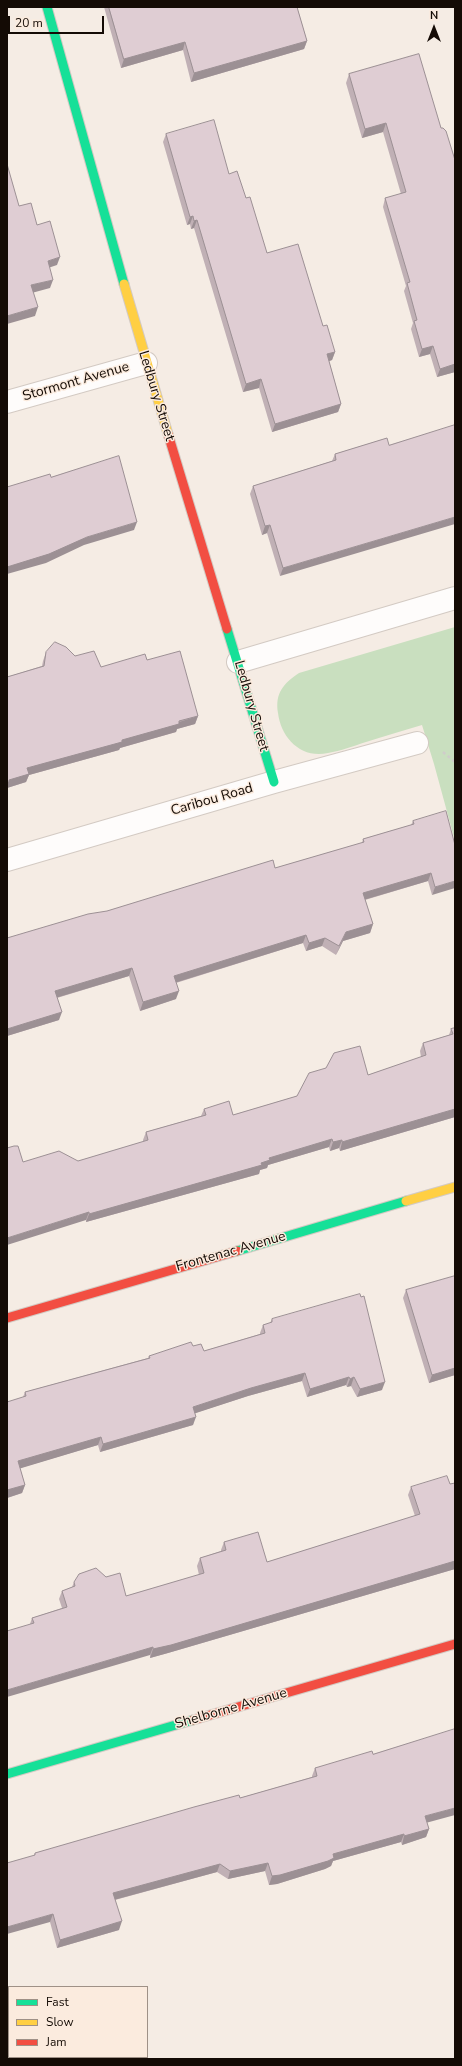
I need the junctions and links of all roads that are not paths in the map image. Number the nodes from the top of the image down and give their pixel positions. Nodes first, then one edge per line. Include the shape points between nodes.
1 (47, 7) edge
2 (146, 362) junction
3 (7, 402) edge
4 (455, 598) edge
5 (238, 662) junction
6 (417, 743) dead end
7 (274, 782) junction
8 (7, 860) edge
9 (455, 1187) edge
10 (7, 1318) edge
11 (455, 1644) edge
12 (7, 1774) edge

1 - 2 street, Ledbury Street
2 - 3 street, Stormont Avenue
2 - 5 street, Ledbury Street
4 - 5 street
5 - 7 street, Ledbury Street
6 - 7 street, Caribou Road
7 - 8 street, Caribou Road
9 - 10 street, Frontenac Avenue
11 - 12 street, Shelborne Avenue

